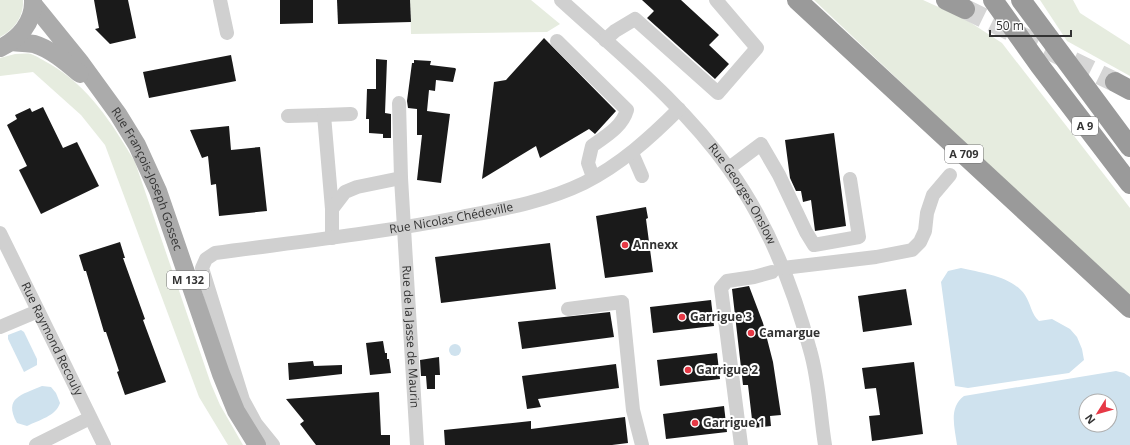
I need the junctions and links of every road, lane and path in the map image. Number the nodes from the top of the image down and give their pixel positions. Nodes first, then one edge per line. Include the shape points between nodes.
1 (220, 0) edge
2 (561, 0) edge
3 (716, 0) edge
4 (797, 0) edge
5 (946, 0) edge
6 (993, 0) edge
7 (1021, 0) edge
8 (33, 3) edge
9 (965, 9) tunnel mouth
10 (227, 33) dead end
11 (604, 40) junction
12 (557, 41) dead end
13 (6, 45) edge
14 (102, 93) junction
15 (399, 104) dead end
16 (679, 109) junction
17 (324, 114) junction
18 (351, 114) dead end
19 (288, 116) dead end
20 (1130, 147) edge
21 (632, 153) junction
22 (729, 168) junction
23 (950, 175) dead end
24 (642, 176) dead end
25 (594, 177) junction
26 (401, 178) junction
27 (850, 179) dead end
28 (1130, 184) edge
29 (332, 208) junction
30 (404, 228) junction
31 (0, 234) edge
32 (332, 238) junction
33 (777, 270) junction
34 (1130, 308) edge
35 (568, 309) dead end
36 (38, 310) junction
37 (0, 327) edge
38 (90, 418) junction
39 (36, 445) edge
40 (104, 445) edge
41 (257, 445) edge
42 (273, 445) edge
43 (417, 445) edge
44 (642, 445) edge
45 (741, 445) edge
46 (825, 445) edge

1 - 10 street
2 - 11 street, Rue Georges Onslow
3 - 11 street via 757,48 718,93 635,19
4 - 34 highway, A 709
5 - 9 highway
6 - 28 highway, A 9
7 - 20 highway, A 9
8 - 13 main road via 30,20 23,32
8 - 14 main road, Rue François-Joseph Gossec / M 132
11 - 16 street, Rue Georges Onslow
12 - 25 street via 627,110 624,119 592,146 588,163
13 - 14 main road, Rue François-Joseph Gossec / M 132 via 34,44 55,54
14 - 41 main road, Rue François-Joseph Gossec / M 132 via 127,127 149,170 221,374 236,411
15 - 26 street, Rue de la Jasse de Maurin
16 - 21 street, Rue Nicolas Chédeville
16 - 22 street, Rue Georges Onslow
17 - 18 street
17 - 19 street
17 - 29 street
21 - 24 street
21 - 25 street, Rue Nicolas Chédeville
22 - 27 street via 761,144 814,245 859,236
22 - 33 street, Rue Georges Onslow via 744,192
23 - 33 street via 933,195 925,231 920,242 912,250
25 - 30 street, Rue Nicolas Chédeville via 577,186 521,206
26 - 29 street via 357,187 346,192
26 - 30 street, Rue de la Jasse de Maurin
29 - 32 street
30 - 32 street, Rue Nicolas Chédeville
30 - 43 street, Rue de la Jasse de Maurin
31 - 36 street, Rue Raymond Recouly
32 - 42 street, Rue Nicolas Chédeville via 215,253 206,259 202,268 243,400 256,424
33 - 45 street via 727,281 721,288
33 - 46 street, Rue Georges Onslow via 798,306 811,352
35 - 44 street via 622,302 633,410
36 - 37 street
36 - 38 street, Rue Raymond Recouly
38 - 39 street
38 - 40 street, Rue Raymond Recouly

